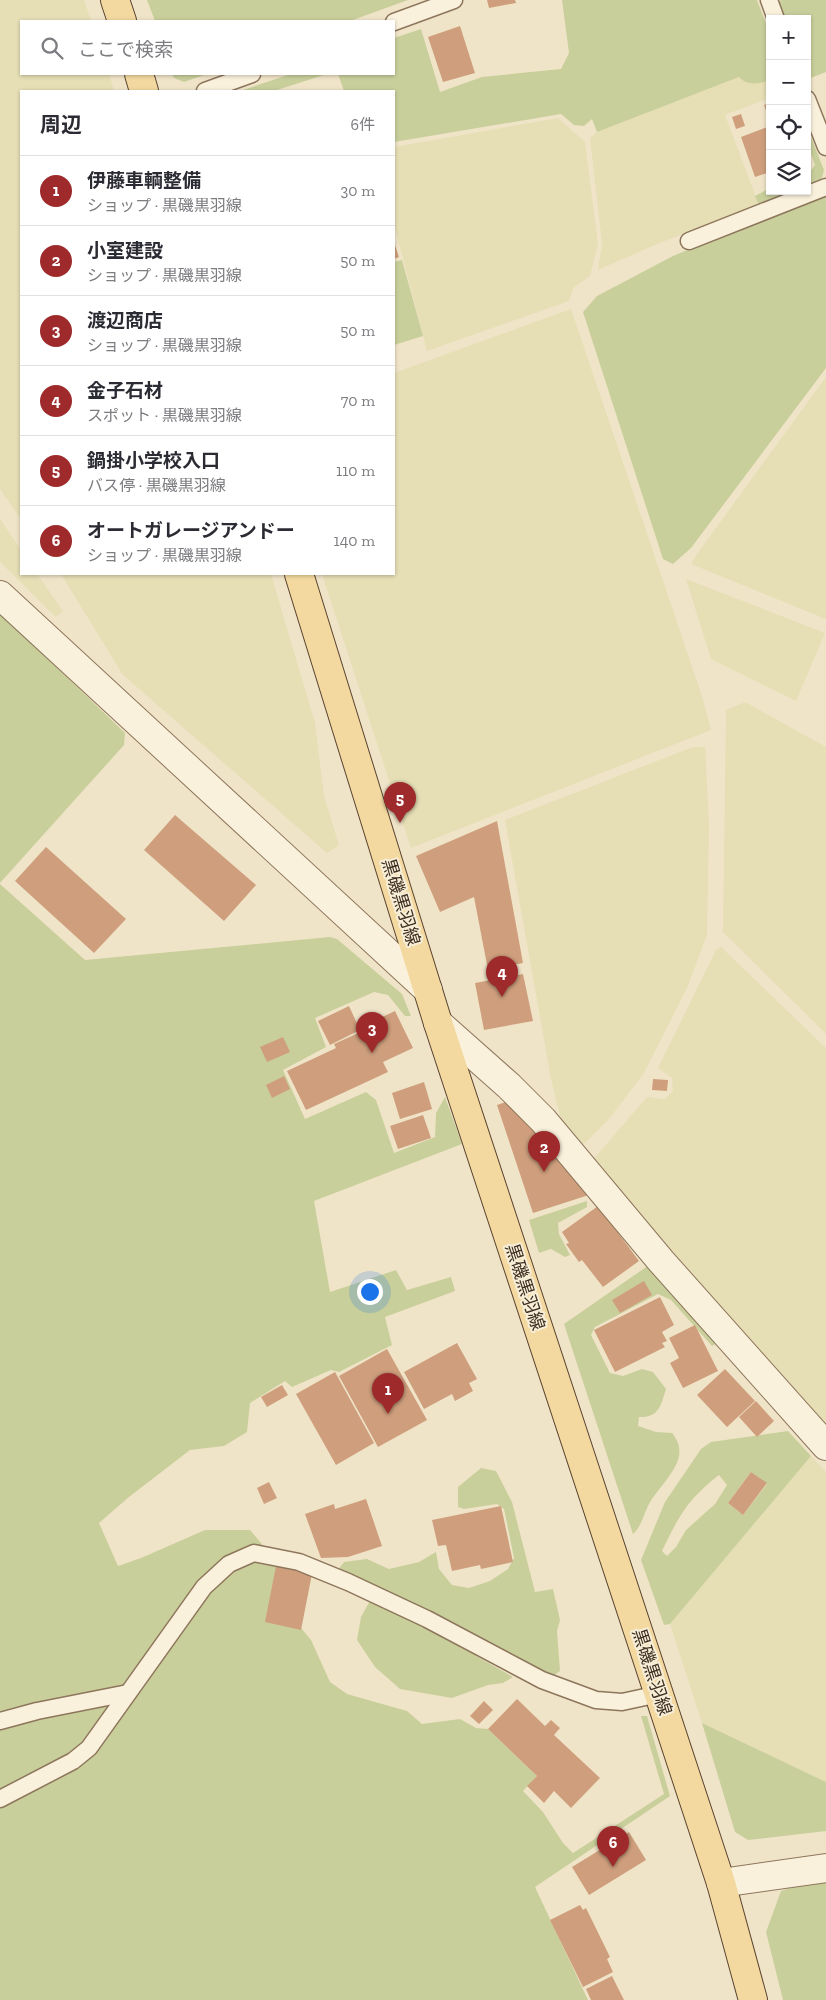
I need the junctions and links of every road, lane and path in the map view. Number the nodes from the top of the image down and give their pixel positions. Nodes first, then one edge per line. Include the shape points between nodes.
1 (115, 0) edge
2 (454, 0) edge
3 (769, 0) edge
4 (775, 15) edge
5 (122, 20) edge
6 (395, 22) edge
7 (139, 75) edge
8 (249, 75) edge
9 (144, 90) edge
10 (208, 90) edge
11 (809, 105) edge
12 (826, 147) edge
13 (826, 187) edge
14 (689, 241) dead end
15 (299, 575) edge
16 (0, 595) edge
17 (428, 990) junction
18 (438, 1023) junction
19 (826, 1446) edge
20 (128, 1693) junction
21 (659, 1694) junction
22 (0, 1721) edge
23 (0, 1799) edge
24 (826, 1868) edge
25 (722, 1883) junction
26 (753, 2000) edge

1 - 5 main road
2 - 6 lane
3 - 4 lane
7 - 9 main road
8 - 10 lane
11 - 12 lane
13 - 14 lane
15 - 17 main road, 黒磯黒羽線
16 - 17 street
17 - 18 main road, 黒磯黒羽線
18 - 19 street via 543,1120 661,1261
18 - 21 main road, 黒磯黒羽線
20 - 21 lane via 204,1587 229,1564 254,1553 299,1562 348,1582 427,1619 542,1680 596,1700 622,1702
20 - 22 lane
20 - 23 lane via 89,1748 73,1761
21 - 25 main road, 黒磯黒羽線
24 - 25 street
25 - 26 main road, 黒磯黒羽線

